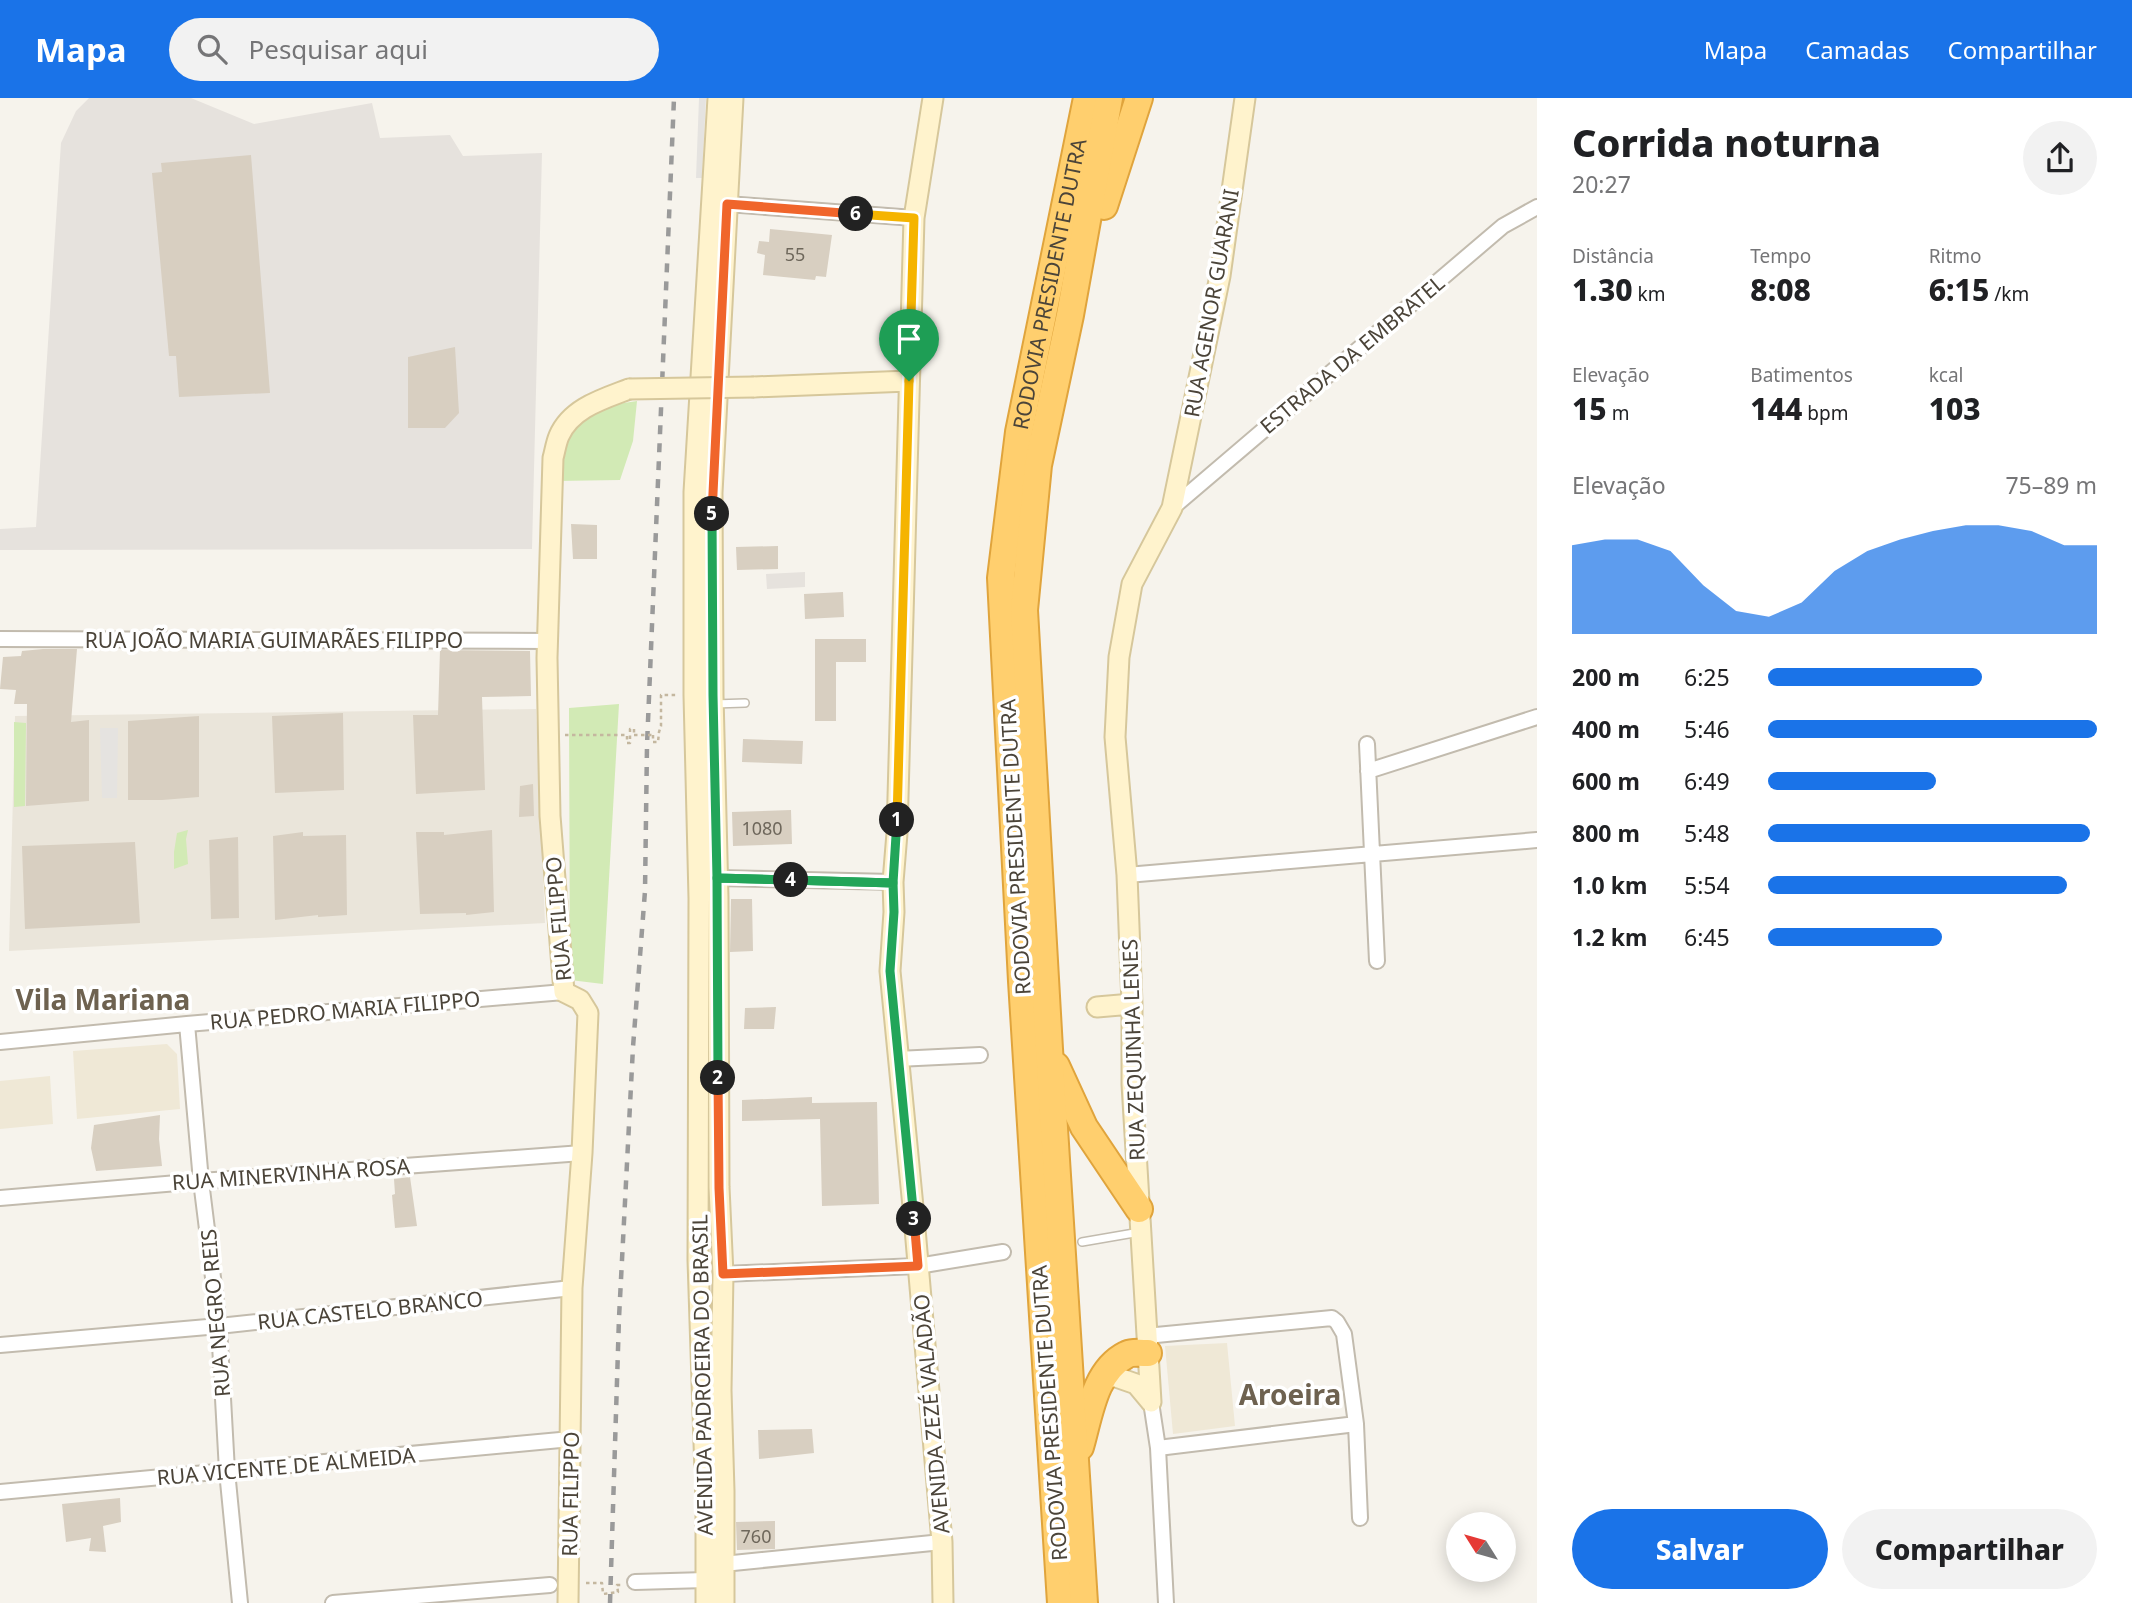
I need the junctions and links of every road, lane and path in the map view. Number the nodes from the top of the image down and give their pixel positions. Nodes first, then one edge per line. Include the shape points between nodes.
1 (718, 98) edge
2 (733, 98) edge
3 (933, 98) edge
4 (1092, 98) edge
5 (1139, 98) edge
6 (1245, 98) edge
7 (727, 204) junction
8 (1537, 207) edge
9 (914, 218) junction
10 (1070, 315) junction
11 (909, 381) junction
12 (1172, 508) junction
13 (0, 639) edge
14 (547, 641) junction
15 (745, 702) dead end
16 (713, 704) junction
17 (1537, 717) edge
18 (659, 732) dead end
19 (549, 736) junction
20 (1367, 744) dead end
21 (1368, 771) junction
22 (1537, 840) edge
23 (1373, 854) junction
24 (1127, 875) junction
25 (717, 878) junction
26 (893, 883) junction
27 (1377, 961) dead end
28 (564, 992) junction
29 (1132, 1004) junction
30 (1097, 1007) dead end
31 (187, 1024) junction
32 (0, 1042) edge
33 (1049, 1049) junction
34 (980, 1055) dead end
35 (897, 1059) junction
36 (582, 1153) junction
37 (201, 1181) junction
38 (0, 1198) edge
39 (1139, 1220) junction
40 (1082, 1242) dead end
41 (1003, 1252) dead end
42 (918, 1266) junction
43 (722, 1267) junction
44 (698, 1268) junction
45 (572, 1288) junction
46 (219, 1326) junction
47 (1147, 1344) junction
48 (0, 1345) edge
49 (1100, 1382) junction
50 (1151, 1402) junction
51 (1356, 1424) junction
52 (571, 1439) junction
53 (1158, 1448) junction
54 (1076, 1462) junction
55 (227, 1471) junction
56 (0, 1492) edge
57 (1360, 1518) dead end
58 (942, 1542) junction
59 (723, 1564) junction
60 (706, 1580) junction
61 (635, 1582) joint
62 (562, 1591) edge
63 (240, 1603) edge
64 (333, 1603) edge
65 (706, 1603) edge
66 (724, 1603) edge
67 (943, 1603) edge
68 (1061, 1603) edge
69 (1084, 1603) edge
70 (1166, 1603) edge

1 - 44 street, AVENIDA PADROEIRA DO BRASIL via 694,492
2 - 7 street, AVENIDA PADROEIRA DO BRASIL
3 - 9 street, AVENIDA ZEZÉ VALADÃO
4 - 10 highway, RODOVIA PRESIDENTE DUTRA
4 - 68 highway, RODOVIA PRESIDENTE DUTRA via 1019,432 1001,578
5 - 10 highway
6 - 12 street, RUA AGENOR GUARANI via 1220,276
7 - 9 street
7 - 16 street, AVENIDA PADROEIRA DO BRASIL via 712,493
8 - 12 street, ESTRADA DA EMBRATEL via 1503,226
9 - 11 street, AVENIDA ZEZÉ VALADÃO
10 - 33 highway, RODOVIA PRESIDENTE DUTRA via 1038,465 1024,610
11 - 14 street, RUA FILIPPO, bridge via 629,388 583,408 559,435 553,458
11 - 26 street, AVENIDA ZEZÉ VALADÃO
12 - 24 street, RUA ZEQUINHA LENES via 1132,584 1119,657 1115,737
13 - 14 street, RUA JOÃO MARIA GUIMARÃES FILIPPO
14 - 19 street, RUA FILIPPO
15 - 16 lane
16 - 25 street, AVENIDA PADROEIRA DO BRASIL
17 - 21 street
18 - 19 path, bridge via 658,742 653,742 653,735 634,735 634,729 630,743 627,735
19 - 28 street, RUA FILIPPO via 550,816
20 - 21 street
21 - 23 street
22 - 23 street
23 - 24 street
23 - 27 street
24 - 29 street, RUA ZEQUINHA LENES
25 - 26 street
25 - 43 street, AVENIDA PADROEIRA DO BRASIL
26 - 35 street, AVENIDA ZEZÉ VALADÃO via 890,971
28 - 31 street, RUA PEDRO MARIA FILIPPO
28 - 36 street, RUA FILIPPO via 580,1000 588,1013
29 - 30 street
29 - 39 street, RUA ZEQUINHA LENES
31 - 32 street, RUA PEDRO MARIA FILIPPO
31 - 37 street, RUA NEGRO REIS
33 - 39 highway via 1084,1127
33 - 54 highway, RODOVIA PRESIDENTE DUTRA
34 - 35 street
35 - 42 street, AVENIDA ZEZÉ VALADÃO
36 - 37 street, RUA MINERVINHA ROSA
36 - 45 street, RUA FILIPPO
37 - 38 street, RUA MINERVINHA ROSA
37 - 46 street, RUA NEGRO REIS
39 - 40 lane
39 - 47 street, RUA ZEQUINHA LENES
41 - 42 street
42 - 43 street
42 - 58 street, AVENIDA ZEZÉ VALADÃO
43 - 44 street via 708,1255
43 - 59 street, AVENIDA PADROEIRA DO BRASIL
44 - 60 street, AVENIDA PADROEIRA DO BRASIL
45 - 46 street, RUA CASTELO BRANCO
45 - 52 street, RUA FILIPPO
46 - 48 street, RUA CASTELO BRANCO
46 - 55 street, RUA NEGRO REIS
47 - 49 highway via 1127,1354
47 - 50 street, RUA ZEQUINHA LENES
47 - 51 street via 1332,1318 1344,1334
49 - 50 street via 1114,1376 1136,1384
49 - 54 highway
50 - 53 street, RUA ZEQUINHA LENES
51 - 53 street
51 - 57 street
52 - 55 street, RUA VICENTE DE ALMEIDA
52 - 62 street, RUA FILIPPO
53 - 70 street, RUA ZEQUINHA LENES
54 - 69 highway, RODOVIA PRESIDENTE DUTRA
55 - 56 street, RUA VICENTE DE ALMEIDA
55 - 63 street, RUA NEGRO REIS
58 - 59 street
58 - 67 street, AVENIDA ZEZÉ VALADÃO
59 - 66 street, AVENIDA PADROEIRA DO BRASIL
60 - 61 street
60 - 65 street, AVENIDA PADROEIRA DO BRASIL
61 - 62 path via 617,1585 618,1592 610,1594 603,1594 602,1583
62 - 64 street

